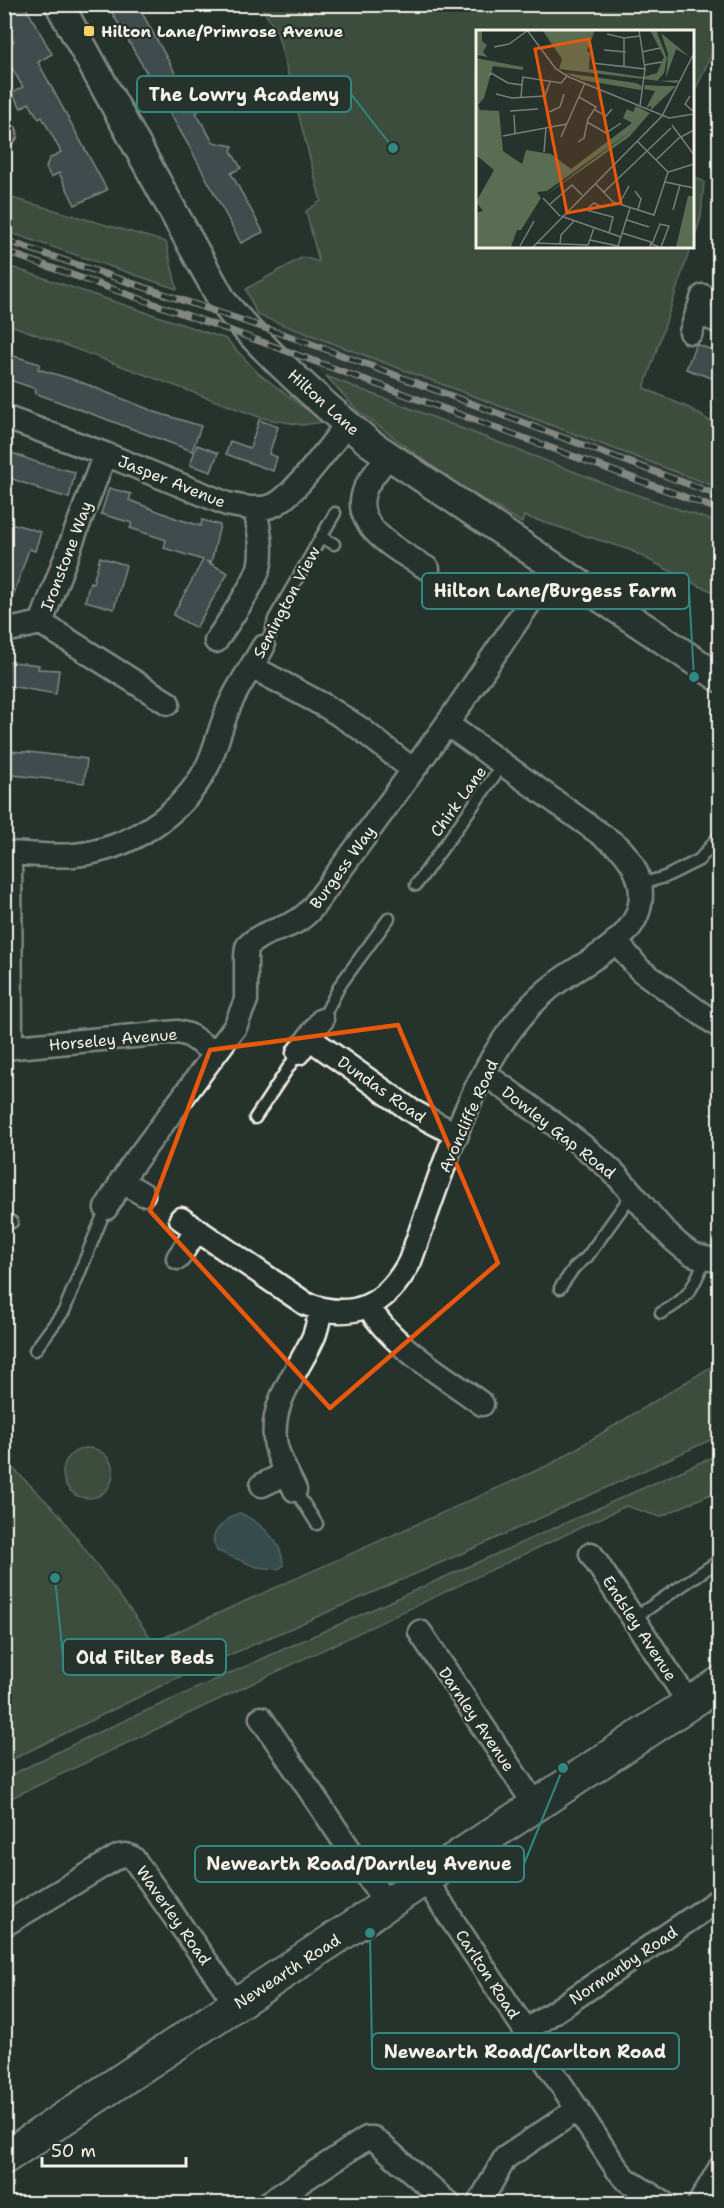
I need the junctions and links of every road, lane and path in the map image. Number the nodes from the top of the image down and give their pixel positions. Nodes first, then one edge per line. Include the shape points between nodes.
1 (59, 4) edge
2 (697, 314) dead end
3 (720, 322) edge
4 (4, 417) edge
5 (347, 424) junction
6 (105, 454) junction
7 (388, 456) junction
8 (255, 508) junction
9 (335, 513) dead end
10 (321, 537) junction
11 (333, 544) dead end
12 (554, 567) junction
13 (428, 569) dead end
14 (41, 624) junction
15 (4, 631) edge
16 (216, 641) dead end
17 (263, 647) joint
18 (252, 667) junction
19 (720, 678) edge
20 (168, 703) dead end
21 (447, 724) junction
22 (503, 764) junction
23 (413, 770) junction
24 (720, 835) edge
25 (7, 853) edge
26 (640, 884) junction
27 (416, 885) dead end
28 (389, 918) dead end
29 (616, 941) junction
30 (322, 1020) joint
31 (720, 1027) edge
32 (304, 1046) junction
33 (8, 1048) edge
34 (215, 1053) junction
35 (484, 1073) junction
36 (255, 1118) dead end
37 (457, 1135) junction
38 (121, 1182) junction
39 (633, 1193) junction
40 (143, 1194) dead end
41 (106, 1208) joint
42 (178, 1258) dead end
43 (712, 1259) edge
44 (560, 1288) dead end
45 (369, 1307) junction
46 (321, 1310) junction
47 (661, 1313) dead end
48 (35, 1350) dead end
49 (475, 1390) dead end
50 (291, 1482) junction
51 (262, 1485) dead end
52 (317, 1524) dead end
53 (591, 1554) dead end
54 (720, 1560) edge
55 (634, 1618) junction
56 (420, 1632) dead end
57 (720, 1683) edge
58 (689, 1703) junction
59 (262, 1718) dead end
60 (535, 1805) junction
61 (425, 1880) junction
62 (720, 1899) edge
63 (387, 1905) junction
64 (4, 1925) edge
65 (237, 2005) junction
66 (526, 2031) junction
67 (578, 2109) junction
68 (4, 2158) edge
69 (720, 2168) edge
70 (267, 2204) edge
71 (449, 2204) edge
72 (478, 2204) edge
73 (665, 2204) edge
74 (699, 2204) edge

1 - 5 street, Hilton Lane via 223,302 246,330
2 - 3 street
4 - 6 street, Jasper Avenue
5 - 7 street, Hilton Lane
5 - 8 street, Jasper Avenue via 301,482 275,504
6 - 8 street, Jasper Avenue via 227,504
6 - 14 street, Ironstone Way
7 - 12 street, Hilton Lane
7 - 13 street via 366,487 368,523 377,535
8 - 16 street via 260,566
9 - 10 lane, Semington View
10 - 11 lane, Semington View
10 - 17 lane, Semington View via 274,619
12 - 19 street, Hilton Lane
12 - 21 street, Burgess Way
14 - 15 street, Ironstone Way
14 - 20 street
17 - 18 street, Semington View
18 - 23 street, Semington View via 344,718
18 - 25 street, Semington View via 231,702 217,744 198,781 175,809 153,826 105,849 75,855
21 - 22 street
21 - 23 street, Burgess Way
22 - 26 street via 620,848 636,870
22 - 27 lane, Chirk Lane
23 - 34 street, Burgess Way via 305,917 262,935 247,947 246,1000 235,1028
24 - 26 lane via 699,860 666,878
25 - 33 street
26 - 29 street, Avoncliffe Road via 636,916
28 - 30 lane via 340,985
29 - 31 street via 640,970
29 - 35 street, Avoncliffe Road via 537,998 505,1038
30 - 32 street
32 - 36 lane
32 - 37 street, Dundas Road
33 - 34 street, Horseley Avenue via 178,1032
34 - 38 street, Burgess Way
35 - 37 street, Avoncliffe Road
35 - 39 street, Dowley Gap Road via 589,1151
37 - 45 street, Avoncliffe Road via 401,1279
38 - 40 street
38 - 41 street, Burgess Way
39 - 43 street, Dowley Gap Road via 689,1252
39 - 44 lane
41 - 48 lane, Burgess Way via 64,1311
42 - 46 street via 189,1224 296,1298
43 - 47 lane via 679,1304
45 - 46 street
45 - 49 street via 387,1332
46 - 50 street via 314,1335 277,1409 275,1440
50 - 51 street
50 - 52 lane
53 - 55 street, Endsley Avenue
54 - 55 lane
55 - 58 street, Endsley Avenue
56 - 60 street, Darnley Avenue
57 - 58 main road, Newearth Road
58 - 60 main road, Newearth Road
59 - 63 street
60 - 61 main road, Newearth Road
61 - 63 main road, Newearth Road
61 - 66 street, Carlton Road
62 - 66 street, Normanby Road
63 - 65 main road, Newearth Road
64 - 65 street, Waverley Road via 119,1856 133,1858
65 - 68 main road, Newearth Road
66 - 67 street, Carlton Road
67 - 72 street via 506,2158
67 - 73 street, Carlton Road via 627,2180
69 - 74 street
70 - 71 street via 367,2138 373,2138

